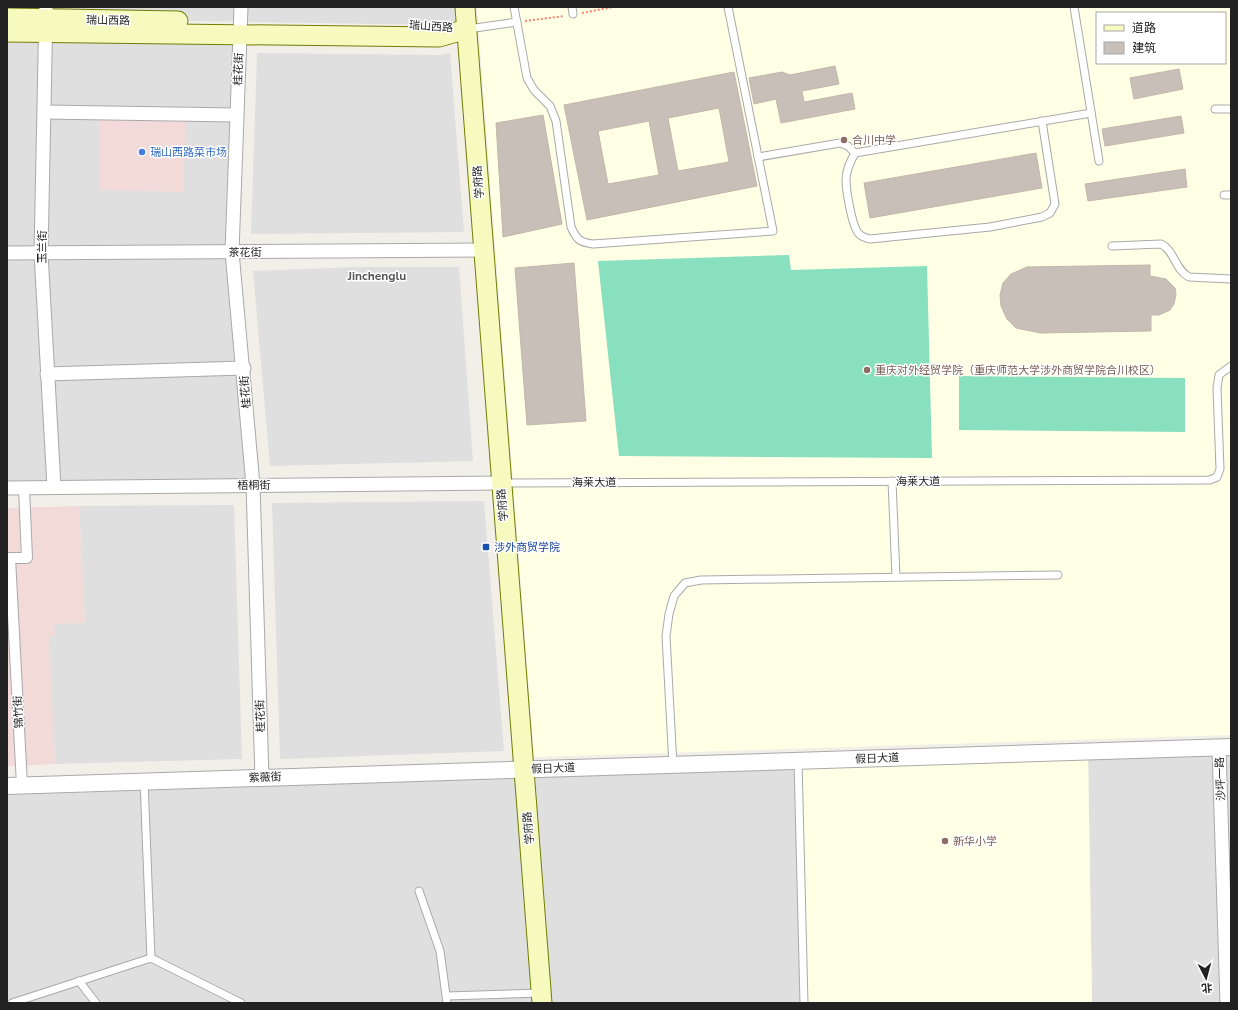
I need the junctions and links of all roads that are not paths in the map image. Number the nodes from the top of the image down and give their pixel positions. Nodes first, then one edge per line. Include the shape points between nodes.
1 (465, 7) edge
2 (514, 7) edge
3 (728, 7) edge
4 (1074, 7) edge
5 (7, 18) edge
6 (46, 19) edge
7 (240, 21) edge
8 (517, 22) junction
9 (467, 29) junction
10 (7, 32) edge
11 (1215, 109) dead end
12 (1231, 109) edge
13 (44, 112) junction
14 (1091, 113) junction
15 (236, 115) junction
16 (1042, 121) junction
17 (855, 153) junction
18 (758, 157) junction
19 (1099, 161) dead end
20 (1112, 246) dead end
21 (483, 250) junction
22 (232, 252) junction
23 (7, 253) edge
24 (41, 253) junction
25 (1231, 279) edge
26 (1231, 366) edge
27 (244, 368) junction
28 (48, 374) junction
29 (892, 481) junction
30 (500, 483) junction
31 (253, 485) junction
32 (7, 488) edge
33 (24, 488) junction
34 (54, 488) junction
35 (1058, 575) dead end
36 (896, 577) junction
37 (1225, 747) edge
38 (798, 761) junction
39 (673, 765) junction
40 (523, 769) junction
41 (262, 778) junction
42 (144, 781) junction
43 (14, 785) edge
44 (419, 891) dead end
45 (151, 958) junction
46 (79, 981) junction
47 (542, 998) edge
48 (447, 1000) edge
49 (12, 1003) edge
50 (96, 1003) edge
51 (241, 1003) edge
52 (804, 1003) edge
53 (1227, 1003) edge

1 - 9 main road, 学府路
2 - 8 lane
3 - 18 lane
4 - 14 lane
5 - 6 main road, 瑞山西路
6 - 7 main road, 瑞山西路
6 - 10 main road, 瑞山西路
6 - 13 street, 玉兰街
7 - 9 main road, 瑞山西路 via 438,25
7 - 15 street, 桂花街
8 - 9 lane
8 - 18 lane via 527,78 534,90 550,106 556,121 571,227 575,236 582,242 593,244 773,231
9 - 21 main road, 学府路
11 - 12 lane
13 - 15 street
13 - 24 street, 玉兰街
14 - 16 lane
14 - 19 lane
15 - 22 street, 桂花街
16 - 17 lane
16 - 17 lane via 1055,204 1050,213 1042,217 990,227 870,238 858,234 846,180 848,166
17 - 18 lane via 840,143
20 - 25 lane via 1161,244 1170,251 1183,274 1189,277
21 - 22 street, 茶花街
21 - 30 main road, 学府路
22 - 24 street, 茶花街
22 - 27 street, 桂花街
23 - 24 street, 茶花街
24 - 28 street, 玉兰街
26 - 29 lane, 海莱大道 via 1219,375 1217,388 1220,469 1217,477 1202,480
27 - 28 street
27 - 31 street, 桂花街
28 - 34 street, 玉兰街
29 - 30 lane, 海莱大道
29 - 36 lane
30 - 31 street, 梧桐街
30 - 40 main road, 学府路
31 - 34 street, 梧桐街
31 - 41 street, 桂花街
32 - 33 street, 梧桐街
33 - 34 street, 梧桐街
33 - 43 street, 锦竹街 via 27,558 10,558
35 - 36 lane
36 - 39 lane via 701,580 685,583 674,596 666,636
37 - 38 street, 假日大道
37 - 53 street, 沙坪一路
38 - 39 street, 假日大道
38 - 52 lane
39 - 40 street, 假日大道
40 - 41 street, 紫薇街
40 - 47 main road, 学府路
41 - 42 street, 紫薇街
42 - 43 street, 紫薇街
42 - 45 lane
44 - 48 lane via 440,951
45 - 46 lane
45 - 51 lane
46 - 49 lane
46 - 50 lane
47 - 48 lane

